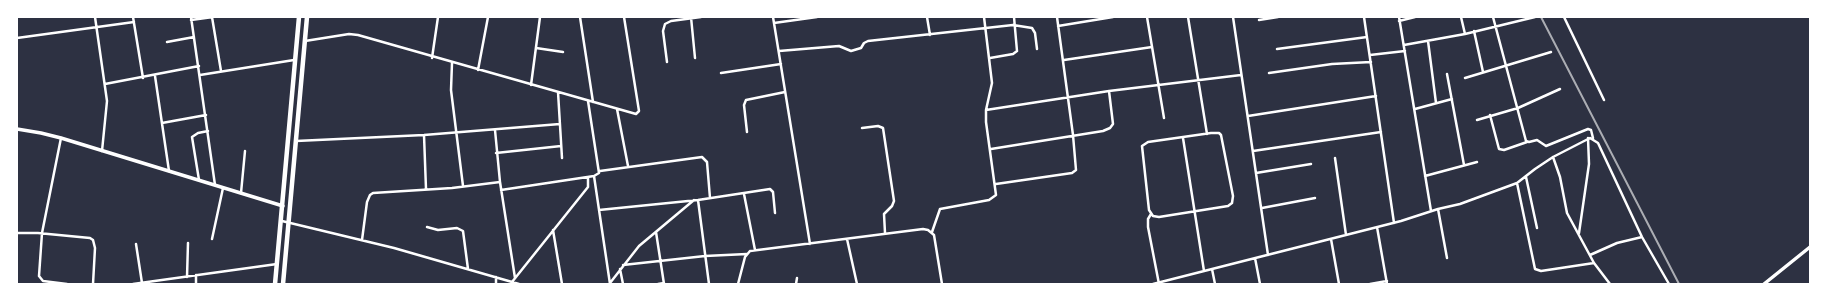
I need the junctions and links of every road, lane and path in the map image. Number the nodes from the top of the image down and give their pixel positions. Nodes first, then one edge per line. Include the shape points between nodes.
1 (95, 17) edge
2 (133, 17) edge
3 (213, 17) edge
4 (299, 17) edge
5 (307, 17) edge
6 (438, 17) edge
7 (488, 17) edge
8 (540, 17) edge
9 (580, 17) edge
10 (624, 17) edge
11 (691, 17) edge
12 (701, 17) edge
13 (773, 17) edge
14 (817, 17) edge
15 (927, 17) edge
16 (984, 17) edge
17 (1014, 17) edge
18 (1057, 17) edge
19 (1113, 17) edge
20 (1147, 17) edge
21 (1188, 17) edge
22 (1233, 17) edge
23 (1278, 17) edge
24 (1364, 17) edge
25 (1399, 17) edge
26 (1415, 17) edge
27 (1461, 17) edge
28 (1493, 17) edge
29 (1535, 17) edge
30 (1564, 17) edge
31 (191, 19) edge
32 (1259, 20) dead end
33 (1399, 21) junction
34 (134, 22) junction
35 (774, 23) junction
36 (1015, 26) junction
37 (1058, 26) junction
38 (1495, 26) junction
39 (96, 27) junction
40 (986, 29) junction
41 (1474, 31) junction
42 (1465, 34) junction
43 (930, 35) junction
44 (194, 37) junction
45 (1367, 37) junction
46 (17, 38) edge
47 (305, 41) junction
48 (1428, 41) junction
49 (167, 42) dead end
50 (1404, 45) junction
51 (1152, 47) junction
52 (536, 48) junction
53 (1037, 49) dead end
54 (1277, 49) dead end
55 (779, 51) junction
56 (1405, 51) junction
57 (562, 52) dead end
58 (1552, 52) dead end
59 (1370, 55) junction
60 (432, 58) junction
61 (695, 58) dead end
62 (990, 58) junction
63 (295, 60) junction
64 (1064, 60) junction
65 (667, 62) dead end
66 (1371, 62) junction
67 (452, 63) junction
68 (781, 64) junction
69 (1506, 65) junction
70 (199, 66) junction
71 (478, 70) junction
72 (221, 71) junction
73 (1483, 72) junction
74 (720, 73) dead end
75 (1269, 73) dead end
76 (1447, 74) dead end
77 (200, 75) junction
78 (1241, 75) junction
79 (155, 76) junction
80 (143, 78) junction
81 (1465, 78) dead end
82 (1198, 81) junction
83 (105, 84) junction
84 (531, 85) junction
85 (1158, 86) junction
86 (1560, 90) dead end
87 (1109, 91) junction
88 (558, 92) junction
89 (785, 92) junction
90 (1376, 96) junction
91 (1067, 97) junction
92 (1452, 99) junction
93 (1604, 100) dead end
94 (588, 101) junction
95 (593, 102) junction
96 (1436, 103) junction
97 (1518, 108) junction
98 (617, 109) junction
99 (1415, 109) junction
100 (986, 110) junction
101 (1490, 115) junction
102 (206, 116) junction
103 (1248, 116) junction
104 (1164, 118) dead end
105 (1477, 120) dead end
106 (162, 123) junction
107 (560, 124) junction
108 (862, 128) dead end
109 (17, 129) edge
110 (494, 130) junction
111 (208, 131) junction
112 (456, 132) junction
113 (747, 132) dead end
114 (1381, 132) junction
115 (424, 134) junction
116 (1207, 134) junction
117 (1074, 135) junction
118 (61, 138) junction
119 (1182, 138) junction
120 (1588, 138) junction
121 (1593, 138) junction
122 (296, 141) junction
123 (1527, 142) junction
124 (561, 146) junction
125 (991, 149) junction
126 (1254, 150) junction
127 (102, 151) junction
128 (245, 151) dead end
129 (496, 152) junction
130 (1553, 157) junction
131 (562, 158) dead end
132 (1335, 158) dead end
133 (1477, 162) dead end
134 (1311, 164) dead end
135 (1464, 165) junction
136 (628, 166) junction
137 (600, 171) junction
138 (170, 172) junction
139 (1256, 173) junction
140 (594, 176) junction
141 (1425, 176) junction
142 (588, 177) junction
143 (1526, 177) junction
144 (199, 181) junction
145 (500, 182) junction
146 (1517, 183) junction
147 (996, 184) junction
148 (215, 186) junction
149 (463, 186) junction
150 (223, 188) junction
151 (426, 189) junction
152 (501, 190) junction
153 (284, 192) junction
154 (291, 193) junction
155 (241, 194) junction
156 (744, 194) junction
157 (710, 198) junction
158 (1315, 198) dead end
159 (696, 200) junction
160 (283, 206) junction
161 (1262, 208) junction
162 (1438, 209) junction
163 (599, 210) junction
164 (1195, 211) junction
165 (1431, 211) junction
166 (775, 213) dead end
167 (1151, 214) junction
168 (282, 221) junction
169 (289, 223) junction
170 (1394, 223) junction
171 (427, 227) dead end
172 (1377, 227) junction
173 (1537, 228) dead end
174 (553, 230) junction
175 (656, 232) junction
176 (932, 232) junction
177 (17, 233) edge
178 (42, 233) junction
179 (885, 233) junction
180 (1579, 233) junction
181 (1346, 235) junction
182 (1642, 237) junction
183 (212, 239) dead end
184 (847, 239) junction
185 (1331, 239) junction
186 (362, 240) junction
187 (188, 242) dead end
188 (136, 244) dead end
189 (810, 244) junction
190 (1810, 247) edge
191 (755, 250) junction
192 (747, 254) junction
193 (1268, 255) junction
194 (1590, 255) junction
195 (705, 256) junction
196 (1255, 258) junction
197 (1447, 258) dead end
198 (662, 262) junction
199 (1594, 263) junction
200 (277, 264) junction
201 (623, 265) junction
202 (620, 268) junction
203 (468, 269) junction
204 (1212, 269) junction
205 (1204, 271) junction
206 (196, 275) junction
207 (187, 277) junction
208 (496, 277) junction
209 (515, 278) junction
210 (797, 278) dead end
211 (512, 282) junction
212 (1387, 282) edge
213 (142, 283) edge
214 (1159, 283) edge
215 (67, 284) edge
216 (93, 284) edge
217 (134, 284) edge
218 (196, 284) edge
219 (275, 284) edge
220 (283, 284) edge
221 (496, 284) edge
222 (519, 284) edge
223 (562, 284) edge
224 (610, 284) edge
225 (622, 284) edge
226 (658, 284) edge
227 (664, 284) edge
228 (709, 284) edge
229 (738, 284) edge
230 (796, 284) edge
231 (857, 284) edge
232 (942, 284) edge
233 (1153, 284) edge
234 (1215, 284) edge
235 (1260, 284) edge
236 (1339, 284) edge
237 (1370, 284) edge
238 (1610, 284) edge
239 (1669, 284) edge
240 (1764, 284) edge

1 - 39 street
2 - 34 street
3 - 31 street
3 - 72 street
4 - 63 highway
5 - 47 highway
6 - 60 street
7 - 71 street
8 - 52 street
9 - 95 street
10 - 98 street via 639,111 638,114 634,114
11 - 12 street
11 - 61 street
11 - 65 street via 665,24 663,31
13 - 35 street
14 - 35 street
15 - 43 street
16 - 40 street
17 - 36 street
18 - 37 street
19 - 37 street
20 - 51 street
21 - 82 street
22 - 78 street
23 - 32 street
24 - 45 street
25 - 33 street
26 - 33 street
27 - 42 street
28 - 38 street
29 - 38 street
30 - 93 street
31 - 44 street
33 - 50 street
34 - 39 street
34 - 80 street
35 - 55 street
36 - 40 street
36 - 53 street via 1030,27 1034,30
36 - 62 street via 1018,49 1016,53
37 - 64 street
38 - 41 street
38 - 69 street
39 - 46 street
39 - 83 street
40 - 43 street
40 - 62 street
41 - 42 street
41 - 73 street
42 - 48 street
43 - 55 street via 868,41 861,48 851,51 839,46
44 - 49 street
44 - 70 street
45 - 54 street
45 - 59 street
47 - 60 street via 354,34
47 - 122 highway
48 - 50 street
48 - 96 street
50 - 56 street
51 - 64 street
51 - 85 street
52 - 57 street
52 - 84 street
55 - 68 street
56 - 59 street
56 - 99 street
58 - 69 street
59 - 66 street
60 - 67 street
62 - 100 street via 992,83
63 - 72 street
63 - 153 highway
64 - 91 street
66 - 75 street via 1332,64
66 - 90 street
67 - 71 street
67 - 112 street via 450,90
68 - 74 street
68 - 89 street
69 - 73 street
69 - 97 street
70 - 77 street
70 - 79 street
71 - 84 street
72 - 77 street
73 - 81 street
76 - 92 street
77 - 102 street
78 - 82 street
78 - 103 street
79 - 80 street
79 - 106 street
80 - 83 street
82 - 85 street
82 - 116 street
83 - 127 street via 107,108
84 - 88 street
85 - 87 street
85 - 104 street
86 - 97 street
87 - 91 street
87 - 117 street via 1112,126 1103,131
88 - 94 street
88 - 107 street
89 - 113 street via 746,100 744,105
89 - 189 street
90 - 103 street
90 - 114 street
91 - 100 street
91 - 117 street
92 - 96 street
92 - 135 street
94 - 95 street
94 - 137 street
95 - 98 street
96 - 99 street
97 - 101 street
97 - 123 street
98 - 136 street
99 - 141 street
100 - 125 street
101 - 105 street
101 - 123 street via 1499,149 1504,150
102 - 106 street
102 - 111 street
103 - 126 street
106 - 138 street
107 - 110 street
107 - 124 street
108 - 179 street via 883,128 894,201 884,214
109 - 118 street
110 - 112 street
110 - 129 street
111 - 144 street via 192,137
111 - 148 street
112 - 115 street
112 - 149 street
114 - 126 street
114 - 170 street
115 - 122 street
115 - 151 street
116 - 119 street
116 - 164 street via 1216,132 1221,135 1233,200 1228,206
117 - 125 street
117 - 147 street via 1077,168 1075,172
118 - 127 street
118 - 178 street
119 - 164 street
119 - 167 street via 1148,142 1142,146
120 - 121 street
120 - 130 street
120 - 180 street via 1589,164
121 - 123 street via 1591,130 1588,129 1546,146 1537,140
121 - 182 street via 1598,143
122 - 154 highway
124 - 129 street
124 - 131 street
125 - 147 street
126 - 139 street
127 - 138 street
128 - 155 street
129 - 145 street
130 - 143 street
130 - 180 street via 1567,213
132 - 181 street
133 - 135 street
134 - 139 street
135 - 141 street
136 - 137 street
136 - 157 street via 702,157 706,162
137 - 140 street
138 - 144 street
139 - 161 street
140 - 142 street
140 - 163 street
141 - 165 street
142 - 152 street
142 - 174 street via 588,187
143 - 146 street
143 - 173 street
144 - 148 street
145 - 149 street
145 - 152 street
146 - 162 street via 1460,204
146 - 199 street via 1535,269 1541,271
147 - 176 street via 996,195 993,198 940,209
148 - 150 street
149 - 151 street
150 - 155 street
150 - 183 street
151 - 186 street via 378,192 370,195
152 - 209 street
153 - 154 highway
153 - 160 highway
154 - 169 highway
155 - 160 street
156 - 157 street
156 - 166 street via 772,190
156 - 191 street
157 - 159 street
158 - 161 street
159 - 163 street
159 - 175 street
159 - 195 street
160 - 168 highway
161 - 193 street
162 - 165 street
162 - 197 street
163 - 224 street
164 - 167 street via 1159,217
164 - 205 street
165 - 170 street
167 - 214 street via 1148,221
168 - 169 street
168 - 200 highway
169 - 186 street
169 - 220 highway
170 - 172 street
171 - 203 street via 457,228 463,231
172 - 181 street
172 - 212 street
174 - 209 street
174 - 223 street
175 - 198 street
175 - 201 street via 639,246
176 - 179 street via 923,229
176 - 232 street
177 - 178 street
178 - 215 street via 39,276 43,281
178 - 216 street via 93,240
179 - 184 street
180 - 194 street
181 - 185 street
182 - 194 street via 1617,243
182 - 239 street
184 - 189 street
184 - 231 street
185 - 193 street
185 - 236 street
186 - 203 street
187 - 207 street
188 - 213 street
189 - 191 street
190 - 240 street
191 - 192 street
192 - 195 street
192 - 229 street
193 - 196 street
194 - 199 street
195 - 198 street
195 - 228 street
196 - 204 street
196 - 235 street
198 - 201 street
198 - 227 street
199 - 238 street
200 - 206 street
200 - 219 highway
201 - 202 street
202 - 224 street
202 - 225 street
203 - 208 street
204 - 205 street
204 - 234 street
205 - 214 street
206 - 207 street
206 - 218 street
207 - 213 street
208 - 211 street
208 - 221 street
209 - 211 street
210 - 230 street
211 - 222 street
212 - 237 street
213 - 217 street
214 - 233 street
226 - 227 street

